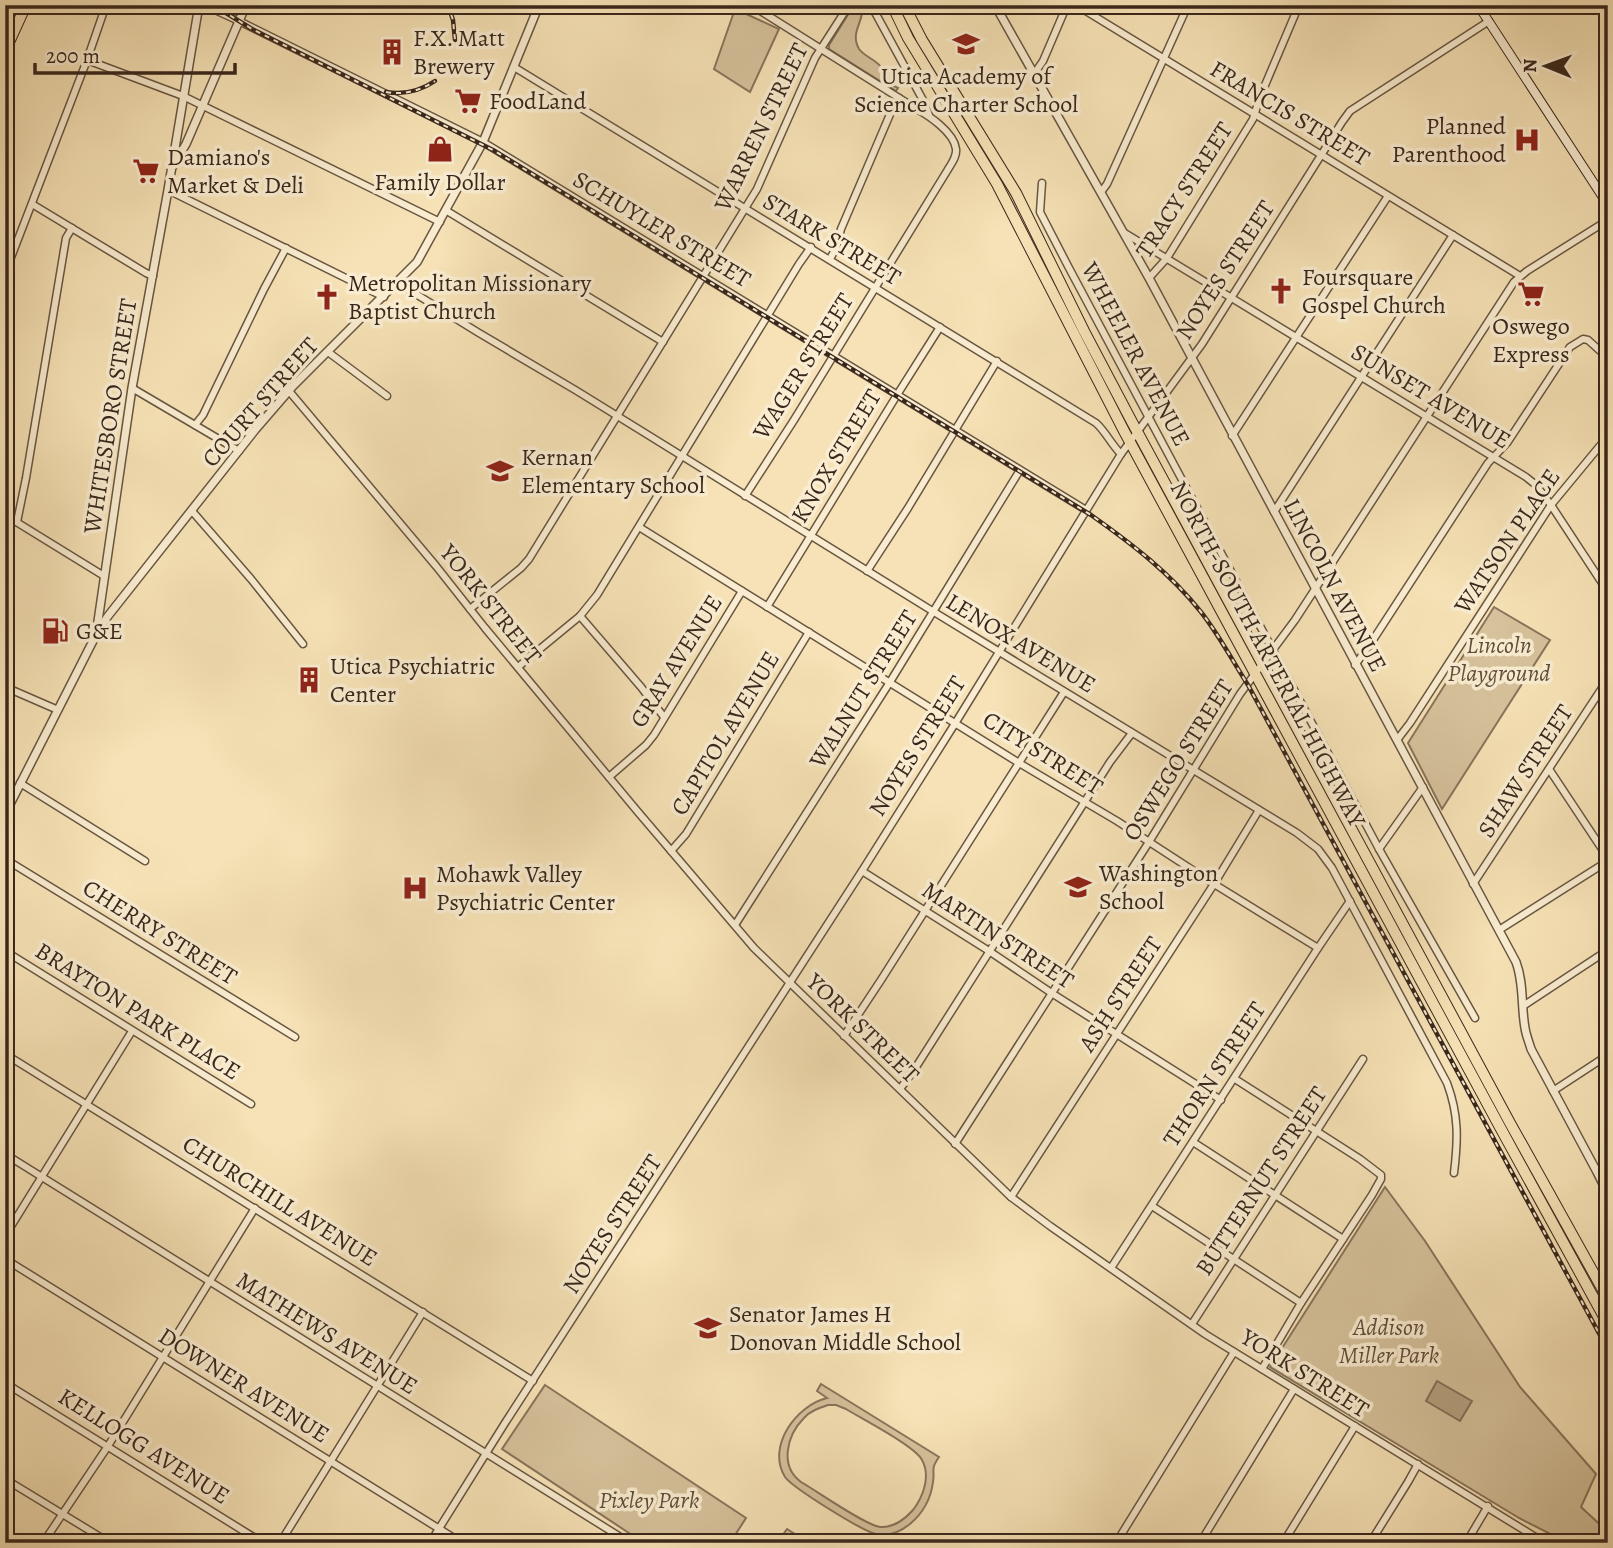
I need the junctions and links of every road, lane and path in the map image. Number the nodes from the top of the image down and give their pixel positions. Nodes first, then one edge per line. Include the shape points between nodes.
1 (26, 5) edge
2 (106, 5) edge
3 (202, 5) edge
4 (246, 5) edge
5 (539, 5) edge
6 (751, 5) edge
7 (849, 5) edge
8 (871, 5) edge
9 (891, 5) edge
10 (904, 5) edge
11 (995, 5) edge
12 (1067, 5) edge
13 (1076, 5) edge
14 (1188, 5) edge
15 (1299, 5) edge
16 (1478, 5) edge
17 (763, 8) edge
18 (239, 21) junction
19 (1489, 21) junction
20 (821, 48) junction
21 (5, 51) edge
22 (87, 60) junction
23 (1164, 60) junction
24 (514, 67) junction
25 (1034, 74) junction
26 (183, 96) junction
27 (899, 98) junction
28 (202, 106) junction
29 (1254, 114) junction
30 (929, 115) junction
31 (483, 142) junction
32 (1322, 155) junction
33 (171, 170) junction
34 (1042, 183) dead end
35 (168, 190) junction
36 (1101, 192) junction
37 (1388, 196) junction
38 (32, 204) junction
39 (1608, 205) edge
40 (745, 208) junction
41 (447, 211) junction
42 (1608, 220) edge
43 (440, 222) junction
44 (72, 228) junction
45 (1123, 232) junction
46 (1453, 235) junction
47 (811, 247) junction
48 (286, 248) junction
49 (1167, 258) junction
50 (830, 259) junction
51 (5, 273) edge
52 (153, 276) junction
53 (703, 276) junction
54 (1520, 276) junction
55 (1149, 278) junction
56 (398, 283) junction
57 (874, 287) junction
58 (384, 297) junction
59 (1231, 298) junction
60 (768, 316) junction
61 (940, 327) junction
62 (1297, 337) junction
63 (663, 342) junction
64 (328, 352) junction
65 (832, 355) junction
66 (1608, 358) edge
67 (1191, 359) junction
68 (997, 361) junction
69 (1361, 377) junction
70 (132, 388) junction
71 (289, 391) junction
72 (897, 395) junction
73 (387, 396) dead end
74 (617, 416) junction
75 (1148, 416) junction
76 (1426, 416) junction
77 (195, 425) junction
78 (956, 431) junction
79 (1138, 431) junction
80 (1232, 436) junction
81 (1608, 436) edge
82 (1130, 442) junction
83 (239, 451) junction
84 (1121, 454) junction
85 (681, 457) junction
86 (1494, 457) junction
87 (1020, 470) junction
88 (745, 496) junction
89 (1551, 505) junction
90 (1086, 510) junction
91 (192, 511) junction
92 (1274, 513) junction
93 (5, 515) edge
94 (17, 522) junction
95 (639, 527) junction
96 (810, 536) junction
97 (867, 571) junction
98 (104, 576) junction
99 (1315, 589) junction
100 (742, 591) junction
101 (1608, 592) edge
102 (767, 607) junction
103 (470, 609) junction
104 (933, 612) junction
105 (580, 616) junction
106 (809, 632) junction
107 (96, 635) junction
108 (303, 644) dead end
109 (1273, 651) junction
110 (999, 652) junction
111 (1263, 665) junction
112 (1355, 665) junction
113 (518, 667) junction
114 (1255, 675) junction
115 (1608, 679) edge
116 (890, 682) junction
117 (5, 687) edge
118 (1064, 692) junction
119 (58, 710) junction
120 (664, 717) junction
121 (956, 722) junction
122 (1132, 733) junction
123 (1397, 740) junction
124 (1019, 763) junction
125 (1549, 769) junction
126 (1194, 770) junction
127 (609, 776) junction
128 (20, 783) junction
129 (1423, 788) junction
130 (1085, 802) junction
131 (1259, 810) junction
132 (5, 814) edge
133 (1149, 842) junction
134 (1379, 849) junction
135 (671, 851) junction
136 (5, 859) edge
137 (1608, 860) edge
138 (145, 861) dead end
139 (862, 871) junction
140 (1214, 884) junction
141 (1473, 884) junction
142 (1350, 901) junction
143 (925, 910) junction
144 (735, 925) junction
145 (1499, 930) junction
146 (1318, 948) junction
147 (1608, 950) edge
148 (5, 951) edge
149 (989, 951) junction
150 (789, 983) junction
151 (1053, 994) junction
152 (1523, 1006) junction
153 (1475, 1018) dead end
154 (132, 1031) junction
155 (1117, 1034) junction
156 (844, 1036) junction
157 (295, 1037) dead end
158 (5, 1054) edge
159 (1608, 1055) edge
160 (1363, 1059) dead end
161 (1235, 1079) junction
162 (900, 1089) junction
163 (1553, 1091) junction
164 (1221, 1100) junction
165 (88, 1104) junction
166 (251, 1104) dead end
167 (1316, 1131) junction
168 (1194, 1142) junction
169 (955, 1144) junction
170 (5, 1154) edge
171 (1454, 1173) dead end
172 (42, 1177) junction
173 (1274, 1194) junction
174 (1608, 1194) edge
175 (1011, 1197) junction
176 (1152, 1206) junction
177 (255, 1208) junction
178 (5, 1236) edge
179 (1343, 1239) junction
180 (5, 1259) edge
181 (1234, 1259) junction
182 (1111, 1268) junction
183 (209, 1282) junction
184 (1608, 1299) edge
185 (1301, 1303) junction
186 (423, 1312) junction
187 (1192, 1324) junction
188 (1608, 1324) edge
189 (1234, 1352) junction
190 (163, 1356) junction
191 (1262, 1369) junction
192 (533, 1381) junction
193 (5, 1383) edge
194 (377, 1386) junction
195 (1294, 1389) junction
196 (1355, 1426) junction
197 (108, 1446) junction
198 (487, 1454) junction
199 (330, 1461) junction
200 (1418, 1464) junction
201 (5, 1479) edge
202 (1488, 1506) junction
203 (63, 1514) junction
204 (439, 1529) junction
205 (616, 1534) junction
206 (43, 1543) edge
207 (110, 1543) edge
208 (263, 1543) edge
209 (280, 1543) edge
210 (430, 1543) edge
211 (462, 1543) edge
212 (610, 1543) edge
213 (630, 1543) edge
214 (1116, 1543) edge
215 (1200, 1543) edge
216 (1283, 1543) edge
217 (1370, 1543) edge
218 (1466, 1543) edge
219 (1545, 1543) edge

1 - 21 main road
2 - 22 street
3 - 18 street, SCHUYLER STREET
3 - 26 street, WHITESBORO STREET
4 - 18 street
5 - 24 street, COURT STREET
6 - 17 street
7 - 20 street, WARREN STREET
8 - 30 street
9 - 82 main road, NORTH-SOUTH ARTERIAL HIGHWAY via 997,184
10 - 79 main road, NORTH-SOUTH ARTERIAL HIGHWAY via 1016,193
11 - 25 street, LINCOLN AVENUE
12 - 25 street
13 - 23 street, FRANCIS STREET
14 - 23 street
15 - 29 street, TRACY STREET
16 - 19 main road
17 - 20 street
18 - 28 street
18 - 31 street, SCHUYLER STREET
19 - 32 street, NOYES STREET via 1350,111
19 - 39 main road
20 - 27 street
20 - 40 street, WARREN STREET
22 - 26 street
22 - 38 street
23 - 29 street, FRANCIS STREET
23 - 36 street
24 - 31 street, COURT STREET
24 - 40 street, STARK STREET
25 - 36 street, LINCOLN AVENUE
26 - 28 street
26 - 33 street, WHITESBORO STREET
27 - 30 street
27 - 50 street
28 - 33 street
28 - 43 street
29 - 32 street, FRANCIS STREET
29 - 49 street, TRACY STREET
30 - 57 street, WAGER STREET via 954,144 955,156
31 - 41 street, COURT STREET
31 - 53 street, SCHUYLER STREET
32 - 37 street, FRANCIS STREET
32 - 59 street, NOYES STREET
33 - 35 street, WHITESBORO STREET
34 - 75 street, WHEELER AVENUE via 1040,212
35 - 48 street
35 - 52 street, WHITESBORO STREET
36 - 45 street, LINCOLN AVENUE
37 - 46 street, FRANCIS STREET
37 - 62 street
38 - 44 street
38 - 51 street
40 - 47 street, STARK STREET
40 - 53 street, WARREN STREET
41 - 43 street, COURT STREET
41 - 63 street
42 - 54 street, OSWEGO STREET
43 - 56 street, COURT STREET via 417,262
44 - 52 street
44 - 94 street via 66,238
45 - 49 street, SUNSET AVENUE
45 - 55 street, LINCOLN AVENUE
46 - 54 street, FRANCIS STREET
46 - 69 street
47 - 50 street, STARK STREET
47 - 60 street
48 - 58 street
48 - 77 street
49 - 55 street, TRACY STREET
49 - 59 street, SUNSET AVENUE
50 - 57 street, STARK STREET
52 - 70 street, WHITESBORO STREET
53 - 60 street, SCHUYLER STREET
53 - 63 street, WARREN STREET
54 - 76 street, OSWEGO STREET
55 - 67 street, LINCOLN AVENUE
56 - 58 street, COURT STREET
56 - 74 street, LENOX AVENUE
57 - 61 street, STARK STREET
57 - 65 street, WAGER STREET
58 - 64 street, COURT STREET
59 - 62 street, SUNSET AVENUE
59 - 67 street, NOYES STREET
60 - 65 street, SCHUYLER STREET
60 - 85 street
61 - 68 street, STARK STREET
61 - 72 street, KNOX STREET
62 - 69 street, SUNSET AVENUE
62 - 80 street
63 - 74 street, WARREN STREET
64 - 71 street, COURT STREET
64 - 73 street
65 - 72 street, SCHUYLER STREET
65 - 88 street, WAGER STREET
66 - 86 street via 1588,340 1575,342
67 - 75 street, NOYES STREET
67 - 80 street, LINCOLN AVENUE
68 - 78 street
68 - 84 street, STARK STREET via 1096,423
69 - 76 street, SUNSET AVENUE
69 - 92 street
70 - 77 street
70 - 98 street, WHITESBORO STREET
71 - 83 street, COURT STREET
71 - 103 street, YORK STREET
72 - 78 street, SCHUYLER STREET
72 - 96 street, KNOX STREET
74 - 85 street, LENOX AVENUE
74 - 103 street, WARREN STREET via 529,559
75 - 79 street, NOYES STREET
75 - 109 street, WHEELER AVENUE
76 - 86 street, SUNSET AVENUE
76 - 99 street, OSWEGO STREET
77 - 83 street
78 - 87 street, SCHUYLER STREET
78 - 97 street
79 - 82 street, NOYES STREET
79 - 111 main road, NORTH-SOUTH ARTERIAL HIGHWAY
80 - 92 street, LINCOLN AVENUE
81 - 89 street, WATSON PLACE
82 - 84 street, NOYES STREET
82 - 114 main road, NORTH-SOUTH ARTERIAL HIGHWAY
83 - 91 street, COURT STREET
84 - 90 street, NOYES STREET
85 - 88 street, LENOX AVENUE
85 - 95 street
86 - 89 street, SUNSET AVENUE via 1536,485
86 - 112 street
87 - 90 street, SCHUYLER STREET
87 - 104 street, WALNUT STREET
88 - 96 street, LENOX AVENUE
89 - 101 street, SUNSET AVENUE
89 - 123 street, WATSON PLACE
90 - 110 street, NOYES STREET
91 - 107 street, COURT STREET
91 - 108 street
92 - 99 street, LINCOLN AVENUE
93 - 94 street
94 - 98 street
95 - 100 street, CITY STREET
95 - 105 street
96 - 97 street, LENOX AVENUE
96 - 102 street, KNOX STREET
97 - 104 street, LENOX AVENUE
98 - 107 street, WHITESBORO STREET
99 - 109 street, OSWEGO STREET
99 - 112 street, LINCOLN AVENUE
100 - 102 street, CITY STREET
100 - 120 street, GRAY AVENUE
102 - 106 street, CITY STREET
103 - 113 street, YORK STREET
104 - 110 street, LENOX AVENUE
104 - 116 street, WALNUT STREET
105 - 113 street
105 - 120 street
106 - 116 street, CITY STREET
106 - 135 street, CAPITOL AVENUE via 686,834
107 - 119 street, WHITESBORO STREET
109 - 111 street, OSWEGO STREET
109 - 134 street, WHEELER AVENUE
110 - 118 street, LENOX AVENUE
110 - 121 street, NOYES STREET
111 - 114 street, OSWEGO STREET
111 - 184 main road, NORTH-SOUTH ARTERIAL HIGHWAY
112 - 123 street, LINCOLN AVENUE
113 - 127 street, YORK STREET
114 - 126 street, OSWEGO STREET
114 - 188 main road, NORTH-SOUTH ARTERIAL HIGHWAY
115 - 125 street, SHAW STREET
116 - 121 street, CITY STREET
116 - 144 street, WALNUT STREET
117 - 119 street
118 - 122 street, LENOX AVENUE
118 - 124 street
119 - 128 street, WHITESBORO STREET
120 - 127 street, GRAY AVENUE via 646,745
121 - 124 street, CITY STREET
121 - 139 street, NOYES STREET
122 - 126 street, LENOX AVENUE
122 - 130 street
123 - 129 street, LINCOLN AVENUE
124 - 130 street, CITY STREET
124 - 143 street
125 - 137 street
125 - 141 street, SHAW STREET
126 - 131 street, LENOX AVENUE
126 - 133 street, OSWEGO STREET
127 - 135 street, YORK STREET
128 - 132 street, WHITESBORO STREET
128 - 138 street
129 - 134 street
129 - 141 street, LINCOLN AVENUE
130 - 133 street, CITY STREET
130 - 149 street
131 - 140 street, ASH STREET
131 - 142 street, LENOX AVENUE via 1318,849
133 - 140 street, CITY STREET
133 - 151 street, OSWEGO STREET
134 - 153 street, WHEELER AVENUE
135 - 144 street, YORK STREET
136 - 157 street, CHERRY STREET
137 - 145 street
139 - 143 street, MARTIN STREET
139 - 150 street, NOYES STREET
140 - 146 street, CITY STREET
140 - 155 street, ASH STREET
141 - 145 street, LINCOLN AVENUE
142 - 146 street, THORN STREET
142 - 171 street, LENOX AVENUE via 1447,1083 1457,1117
143 - 149 street, MARTIN STREET
143 - 156 street
144 - 150 street, YORK STREET
145 - 152 street, LINCOLN AVENUE via 1520,972
146 - 161 street, THORN STREET
147 - 152 street
148 - 154 street, BRAYTON PARK PLACE
149 - 151 street, MARTIN STREET
149 - 162 street
150 - 156 street, YORK STREET
150 - 192 street, NOYES STREET
151 - 155 street, MARTIN STREET
151 - 169 street, OSWEGO STREET
152 - 163 street, LINCOLN AVENUE via 1531,1049
154 - 165 street
154 - 166 street, BRAYTON PARK PLACE
155 - 164 street, MARTIN STREET
155 - 175 street, ASH STREET
156 - 162 street, YORK STREET
158 - 165 street, CHURCHILL AVENUE
159 - 163 street
160 - 167 street, BUTTERNUT STREET
161 - 164 street, THORN STREET
161 - 167 street
162 - 169 street, YORK STREET
163 - 174 street, LINCOLN AVENUE
164 - 168 street, THORN STREET
165 - 172 street
165 - 177 street, CHURCHILL AVENUE
167 - 173 street, BUTTERNUT STREET
167 - 179 street via 1381,1175
168 - 173 street
168 - 176 street, THORN STREET
169 - 175 street, YORK STREET
170 - 172 street, MATHEWS AVENUE
172 - 178 street
172 - 183 street, MATHEWS AVENUE
173 - 179 street
173 - 181 street, BUTTERNUT STREET
175 - 182 street, YORK STREET
176 - 181 street
176 - 182 street, THORN STREET
177 - 183 street
177 - 186 street, CHURCHILL AVENUE
179 - 185 street
180 - 190 street, DOWNER AVENUE
181 - 185 street
181 - 187 street, BUTTERNUT STREET
182 - 187 street, YORK STREET
183 - 190 street
183 - 194 street, MATHEWS AVENUE
185 - 191 street
186 - 192 street, CHURCHILL AVENUE
186 - 194 street
187 - 189 street, YORK STREET
189 - 191 street, YORK STREET
189 - 214 street
190 - 197 street
190 - 199 street, DOWNER AVENUE
191 - 195 street, YORK STREET
192 - 198 street, NOYES STREET
193 - 197 street, KELLOGG AVENUE
194 - 198 street, MATHEWS AVENUE
194 - 199 street
195 - 196 street, YORK STREET
195 - 215 street
196 - 200 street, YORK STREET
196 - 216 street
197 - 203 street
197 - 208 street, KELLOGG AVENUE
198 - 204 street, NOYES STREET
198 - 205 street, MATHEWS AVENUE
199 - 204 street, DOWNER AVENUE
199 - 209 street
200 - 202 street, YORK STREET
200 - 217 street
201 - 203 street
202 - 218 street
202 - 219 street, YORK STREET
203 - 206 street
203 - 207 street
204 - 210 street, NOYES STREET
204 - 211 street, DOWNER AVENUE
205 - 212 street
205 - 213 street, MATHEWS AVENUE

